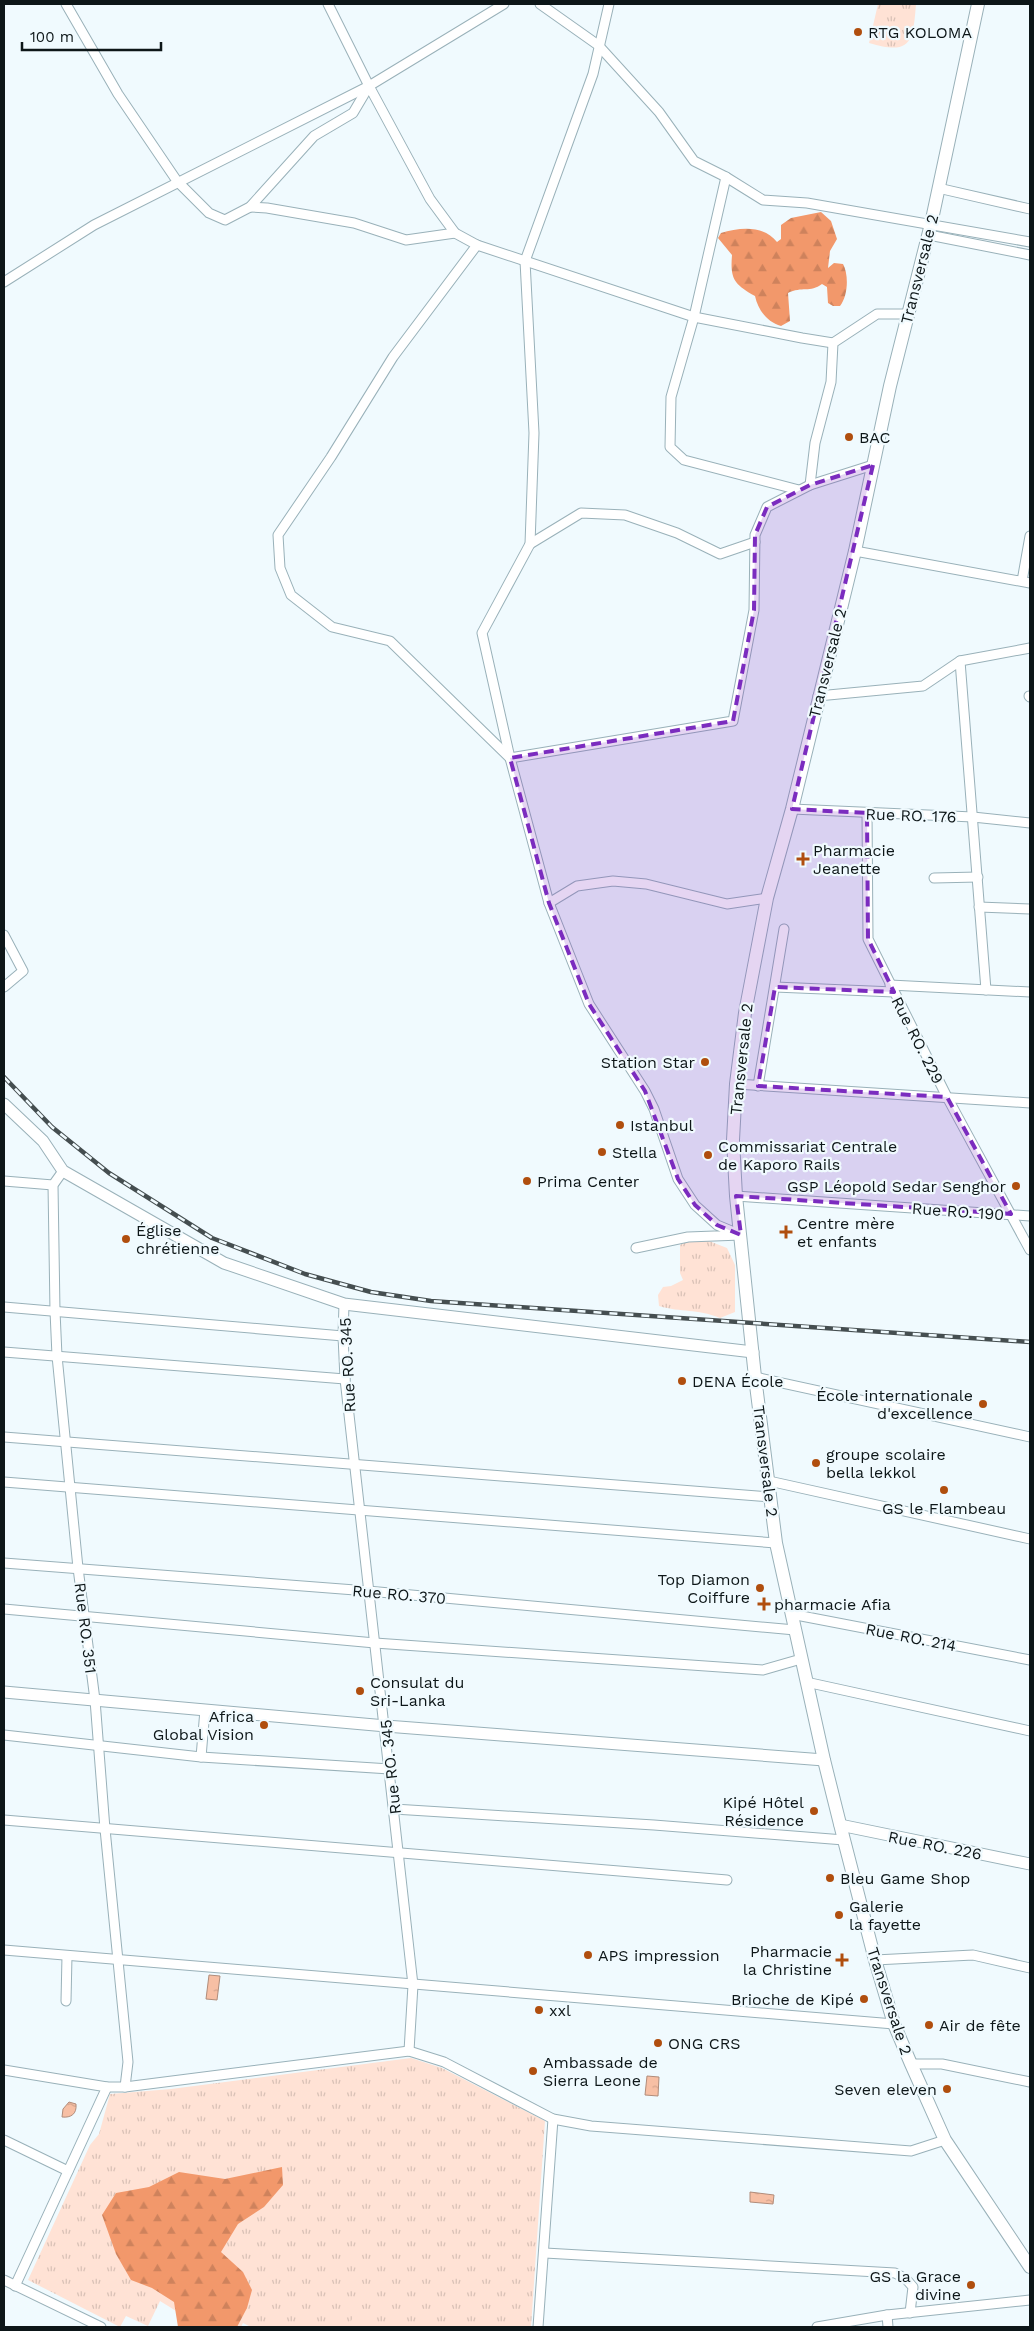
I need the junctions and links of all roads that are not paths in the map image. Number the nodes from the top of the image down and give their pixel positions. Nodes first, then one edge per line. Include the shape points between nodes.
1 (66, 4) edge
2 (328, 4) edge
3 (504, 4) edge
4 (540, 4) edge
5 (609, 4) edge
6 (978, 4) edge
7 (598, 45) junction
8 (368, 86) junction
9 (726, 177) junction
10 (178, 181) junction
11 (938, 188) junction
12 (250, 207) junction
13 (1030, 209) edge
14 (930, 229) junction
15 (455, 233) junction
16 (1030, 242) edge
17 (477, 245) junction
18 (1030, 255) edge
19 (525, 261) junction
20 (4, 282) edge
21 (908, 314) junction
22 (694, 317) junction
23 (833, 342) junction
24 (873, 465) junction
25 (810, 485) junction
26 (799, 490) junction
27 (1030, 536) edge
28 (754, 542) junction
29 (530, 544) junction
30 (855, 551) junction
31 (1026, 582) edge
32 (1030, 648) edge
33 (960, 660) junction
34 (818, 696) junction
35 (510, 758) junction
36 (792, 809) junction
37 (867, 813) junction
38 (973, 817) junction
39 (1030, 823) edge
40 (978, 877) junction
41 (934, 878) dead end
42 (767, 898) junction
43 (549, 903) junction
44 (979, 907) junction
45 (1030, 909) edge
46 (784, 929) dead end
47 (4, 935) edge
48 (4, 987) edge
49 (775, 988) junction
50 (892, 988) junction
51 (986, 990) junction
52 (1030, 992) edge
53 (736, 1084) junction
54 (758, 1086) junction
55 (947, 1097) junction
56 (1030, 1103) edge
57 (4, 1104) edge
58 (63, 1171) junction
59 (4, 1181) edge
60 (54, 1185) junction
61 (736, 1196) junction
62 (1011, 1214) junction
63 (1030, 1216) edge
64 (740, 1235) junction
65 (636, 1248) dead end
66 (1030, 1250) edge
67 (344, 1304) junction
68 (4, 1307) edge
69 (55, 1311) junction
70 (343, 1336) junction
71 (4, 1352) edge
72 (753, 1352) junction
73 (57, 1356) junction
74 (755, 1377) junction
75 (345, 1379) junction
76 (4, 1437) edge
77 (1030, 1437) edge
78 (65, 1442) junction
79 (356, 1463) junction
80 (769, 1481) junction
81 (4, 1482) edge
82 (70, 1486) junction
83 (770, 1497) junction
84 (360, 1511) junction
85 (1030, 1539) edge
86 (776, 1543) junction
87 (4, 1563) edge
88 (78, 1568) junction
89 (368, 1591) junction
90 (4, 1609) edge
91 (791, 1614) junction
92 (85, 1616) junction
93 (794, 1630) junction
94 (375, 1643) junction
95 (801, 1659) junction
96 (1030, 1660) edge
97 (806, 1682) junction
98 (4, 1692) edge
99 (95, 1700) junction
100 (205, 1710) junction
101 (386, 1726) junction
102 (1030, 1731) edge
103 (4, 1735) edge
104 (99, 1744) junction
105 (201, 1756) junction
106 (824, 1760) junction
107 (390, 1769) junction
108 (394, 1809) junction
109 (4, 1820) edge
110 (840, 1825) junction
111 (105, 1829) junction
112 (844, 1840) junction
113 (398, 1852) junction
114 (1030, 1864) edge
115 (727, 1880) dead end
116 (4, 1950) edge
117 (67, 1956) junction
118 (118, 1960) junction
119 (875, 1960) junction
120 (1030, 1968) edge
121 (413, 1985) junction
122 (66, 2000) dead end
123 (894, 2024) junction
124 (409, 2051) junction
125 (911, 2064) junction
126 (4, 2070) edge
127 (1030, 2082) edge
128 (107, 2087) junction
129 (125, 2087) junction
130 (553, 2119) junction
131 (4, 2140) edge
132 (945, 2140) junction
133 (68, 2171) junction
134 (545, 2253) junction
135 (1030, 2267) edge
136 (4, 2280) edge
137 (15, 2286) junction
138 (1030, 2300) edge
139 (910, 2313) junction
140 (887, 2316) junction
141 (101, 2327) edge
142 (538, 2327) edge
143 (817, 2327) edge
144 (888, 2327) edge

1 - 10 street via 118,94
2 - 8 street
3 - 8 street
4 - 7 street
5 - 7 street
6 - 11 main road, Transversale 2
7 - 9 street via 659,112 694,161
7 - 19 street via 593,74
8 - 10 street
8 - 12 street via 353,113 314,136
8 - 15 street via 430,199
9 - 14 street via 763,200 807,203
9 - 22 street
10 - 12 street via 209,213 225,220
10 - 20 street via 94,225
11 - 13 street
11 - 14 main road, Transversale 2
12 - 15 street via 354,223 406,240
14 - 16 street
14 - 18 street
14 - 21 main road, Transversale 2
15 - 17 street
17 - 19 street
17 - 35 street via 393,357 278,535 280,568 290,596 332,627 390,641
19 - 22 street
19 - 29 street via 534,433
21 - 23 street via 877,314
21 - 24 main road, Transversale 2
22 - 23 street
22 - 26 street via 671,398 670,446 684,460
23 - 25 street via 831,382 815,443
24 - 25 street
24 - 30 main road, Transversale 2
25 - 26 street
26 - 28 street via 767,508
27 - 31 street
28 - 29 street via 720,554 678,533 626,516 581,513
28 - 35 street via 754,610 733,721
29 - 35 street via 482,633
30 - 31 street
30 - 34 main road, Transversale 2
32 - 33 street
33 - 34 street via 923,686
33 - 38 street
34 - 36 main road, Transversale 2
35 - 43 street
36 - 37 street, Rue RO. 176
36 - 42 main road, Transversale 2
37 - 38 street, Rue RO. 176
37 - 50 street, Rue RO. 229 via 868,940
38 - 39 street, Rue RO. 176
38 - 40 street
40 - 41 street
40 - 44 street
42 - 43 street via 727,904 646,884 613,881 577,886
42 - 53 main road, Transversale 2 via 745,1013
43 - 64 street via 589,1004 654,1109 678,1179 695,1205 717,1225
44 - 45 street
44 - 51 street
46 - 49 street
47 - 48 street via 23,971
49 - 50 street
49 - 54 street
50 - 51 street
50 - 55 street, Rue RO. 229
51 - 52 street
53 - 54 street
53 - 61 main road, Transversale 2
54 - 55 street
55 - 56 street
55 - 62 street, Rue RO. 229
57 - 58 street via 43,1141
58 - 60 street
58 - 67 street via 224,1263
59 - 60 street
60 - 69 street, Rue RO. 351
61 - 62 street, Rue RO. 190
61 - 64 main road, Transversale 2
62 - 63 street, Rue RO. 190
62 - 66 street, Rue RO. 229
64 - 65 street via 688,1237
64 - 72 main road, Transversale 2
67 - 70 street, Rue RO. 345
67 - 72 street
68 - 69 street
69 - 70 street
69 - 73 street, Rue RO. 351
70 - 75 street, Rue RO. 345
71 - 73 street
72 - 74 main road, Transversale 2
73 - 75 street
73 - 78 street, Rue RO. 351
74 - 77 street
74 - 80 main road, Transversale 2
75 - 79 street, Rue RO. 345
76 - 78 street
78 - 79 street
78 - 82 street, Rue RO. 351
79 - 83 street
79 - 84 street, Rue RO. 345
80 - 83 main road, Transversale 2
80 - 85 street
81 - 82 street
82 - 84 street
82 - 88 street, Rue RO. 351
83 - 86 main road, Transversale 2
84 - 86 street
84 - 89 street, Rue RO. 345
86 - 91 main road, Transversale 2
87 - 88 street, Rue RO. 370
88 - 89 street, Rue RO. 370
88 - 92 street, Rue RO. 351
89 - 93 street, Rue RO. 370
89 - 94 street, Rue RO. 345
90 - 92 street
91 - 93 main road, Transversale 2
91 - 96 street, Rue RO. 214
92 - 94 street
92 - 99 street, Rue RO. 351
93 - 95 main road, Transversale 2
94 - 95 street via 763,1670
94 - 101 street, Rue RO. 345
95 - 97 main road, Transversale 2
97 - 102 street
97 - 106 main road, Transversale 2
98 - 99 street
99 - 100 street
99 - 104 street, Rue RO. 351
100 - 101 street
100 - 105 street
101 - 106 street
101 - 107 street, Rue RO. 345
103 - 104 street
104 - 105 street
104 - 111 street, Rue RO. 351
105 - 107 street
106 - 110 main road, Transversale 2
107 - 108 street, Rue RO. 345
108 - 112 street
108 - 113 street, Rue RO. 345
109 - 111 street
110 - 112 main road, Transversale 2
110 - 114 street, Rue RO. 226
111 - 113 street
111 - 118 street, Rue RO. 351
112 - 119 main road, Transversale 2
113 - 115 street
113 - 121 street, Rue RO. 345
116 - 117 street
117 - 118 street
117 - 122 street
118 - 121 street
118 - 129 street, Rue RO. 351 via 128,2062
119 - 120 street via 973,1955
119 - 123 main road, Transversale 2
121 - 123 street
121 - 124 street, Rue RO. 345
123 - 125 main road, Transversale 2
124 - 129 street
124 - 130 street via 444,2062
125 - 127 street via 942,2064
125 - 132 main road, Transversale 2
126 - 128 street
128 - 129 street
128 - 133 street
130 - 132 street via 591,2126 911,2151
130 - 134 street
131 - 133 street
132 - 135 main road, Transversale 2
133 - 137 street
134 - 139 street via 895,2272 913,2287
134 - 142 street
136 - 137 street
137 - 141 street
138 - 139 street
139 - 140 street
140 - 143 street
140 - 144 street

